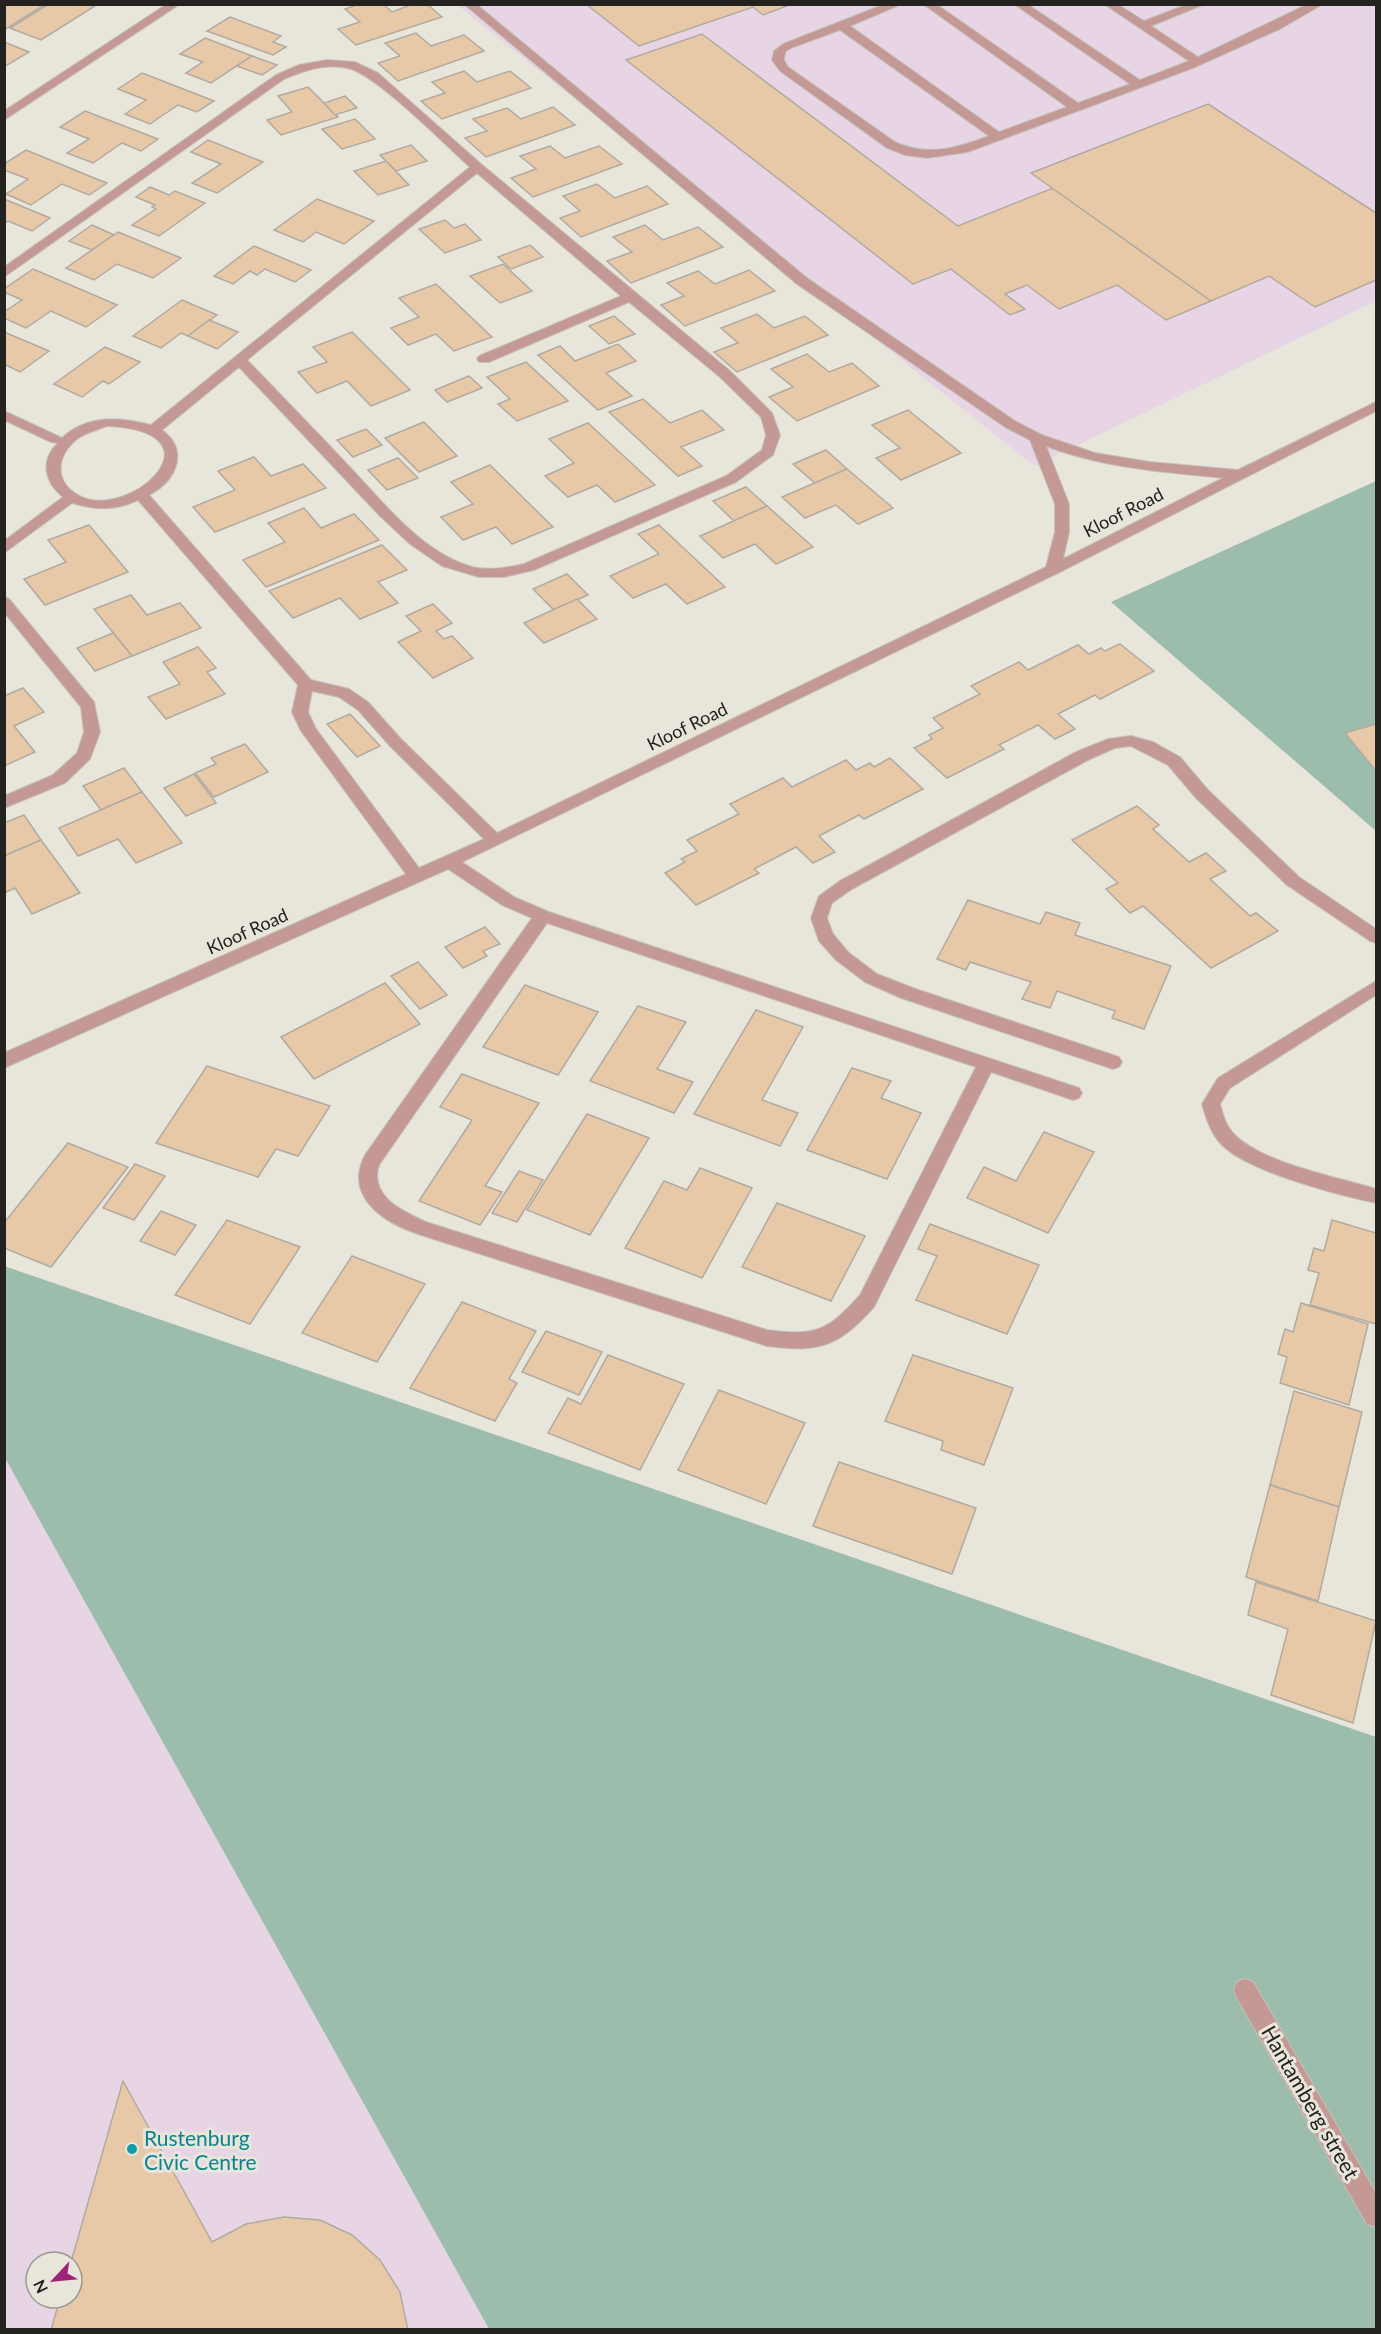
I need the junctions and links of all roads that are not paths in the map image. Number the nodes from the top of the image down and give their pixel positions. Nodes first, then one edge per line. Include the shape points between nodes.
1 (175, 4) edge
2 (469, 4) edge
3 (897, 4) edge
4 (928, 4) edge
5 (1019, 4) edge
6 (1109, 4) edge
7 (1200, 4) edge
8 (1318, 4) edge
9 (841, 25) junction
10 (1142, 26) junction
11 (1197, 61) junction
12 (1138, 84) junction
13 (1075, 107) junction
14 (4, 117) edge
15 (997, 136) junction
16 (477, 167) junction
17 (4, 273) edge
18 (630, 297) junction
19 (484, 359) dead end
20 (241, 361) junction
21 (1377, 405) edge
22 (4, 415) edge
23 (153, 430) junction
24 (56, 439) junction
25 (1037, 440) junction
26 (42, 454) dead end
27 (1240, 475) junction
28 (43, 486) dead end
29 (141, 495) junction
30 (66, 501) junction
31 (4, 549) edge
32 (1053, 570) junction
33 (4, 602) edge
34 (306, 684) junction
35 (4, 803) edge
36 (495, 841) junction
37 (450, 862) junction
38 (417, 877) junction
39 (543, 916) junction
40 (1377, 937) edge
41 (1377, 987) edge
42 (4, 1061) edge
43 (1113, 1062) dead end
44 (987, 1064) junction
45 (1073, 1093) dead end
46 (1377, 1196) edge
47 (1245, 1990) dead end
48 (1377, 2215) edge

1 - 14 street
2 - 25 street via 802,281
3 - 9 street
4 - 13 street
5 - 12 street
6 - 10 street
7 - 10 street
8 - 11 street via 1280,26
9 - 15 street
9 - 15 street via 780,51 778,60 784,69 907,153 942,155
10 - 11 street
11 - 12 street
12 - 13 street
13 - 15 street
16 - 17 street via 363,67 346,63 313,65 280,77
16 - 18 street
16 - 20 street
18 - 19 street
18 - 20 street via 725,374 767,416 773,435 768,452 731,478 510,573 484,574 439,559 392,518
20 - 23 street
21 - 27 street, Kloof Road
22 - 24 street
23 - 24 street via 131,423 105,422 78,428
23 - 29 street via 165,439 172,462 156,485
24 - 26 street
25 - 27 street via 1117,463
25 - 32 street via 1062,504 1062,532
27 - 32 street, Kloof Road
28 - 30 street
29 - 30 street via 103,504
29 - 34 street
30 - 31 street
32 - 36 street, Kloof Road
33 - 35 street via 89,706 92,732 84,755 59,779
34 - 36 street via 344,693 363,706 394,742
34 - 38 street via 300,712 309,731
36 - 37 street, Kloof Road
37 - 38 street, Kloof Road
37 - 39 street via 508,901
38 - 42 street, Kloof Road
39 - 44 street
39 - 44 street via 368,1169 370,1194 389,1213 421,1228 767,1338 801,1342 829,1334 850,1320 867,1301
40 - 43 street via 1293,881 1202,794 1174,761 1131,741 1113,743 1082,756 825,900 819,918 825,938 871,978
41 - 46 street via 1224,1083 1211,1104 1216,1124 1233,1144 1266,1161
44 - 45 street
47 - 48 street, Hantamberg street

